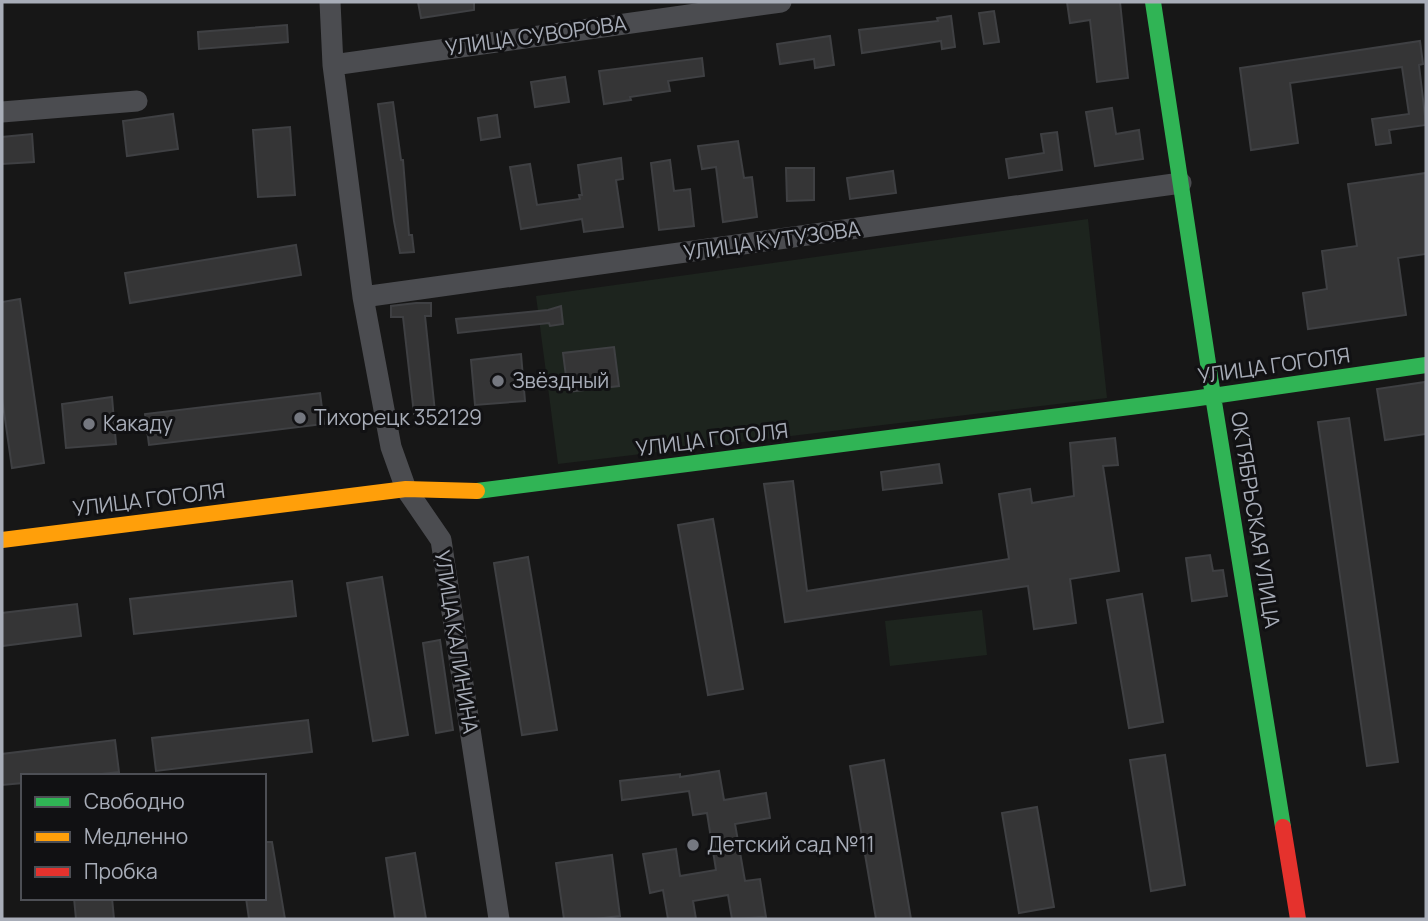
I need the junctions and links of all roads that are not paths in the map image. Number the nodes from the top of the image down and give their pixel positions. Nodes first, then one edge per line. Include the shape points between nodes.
1 (330, 2) edge
2 (781, 2) edge
3 (1153, 2) edge
4 (333, 65) junction
5 (137, 101) dead end
6 (2, 112) edge
7 (1181, 183) junction
8 (363, 297) junction
9 (1426, 365) edge
10 (1213, 396) junction
11 (407, 489) junction
12 (2, 540) edge
13 (499, 919) edge
14 (1298, 919) edge

1 - 4 street, УЛИЦА КАЛИНИНА
2 - 4 street, УЛИЦА СУВОРОВА
3 - 7 main road, ОКТЯБРЬСКАЯ УЛИЦА
4 - 8 street, УЛИЦА КАЛИНИНА
5 - 6 street
7 - 8 street, УЛИЦА КУТУЗОВА
7 - 10 main road, ОКТЯБРЬСКАЯ УЛИЦА
8 - 11 street, УЛИЦА КАЛИНИНА via 391,447
9 - 10 main road, УЛИЦА ГОГОЛЯ
10 - 11 main road, УЛИЦА ГОГОЛЯ via 471,492
10 - 14 main road, ОКТЯБРЬСКАЯ УЛИЦА
11 - 12 main road, УЛИЦА ГОГОЛЯ
11 - 13 street, УЛИЦА КАЛИНИНА via 441,540

